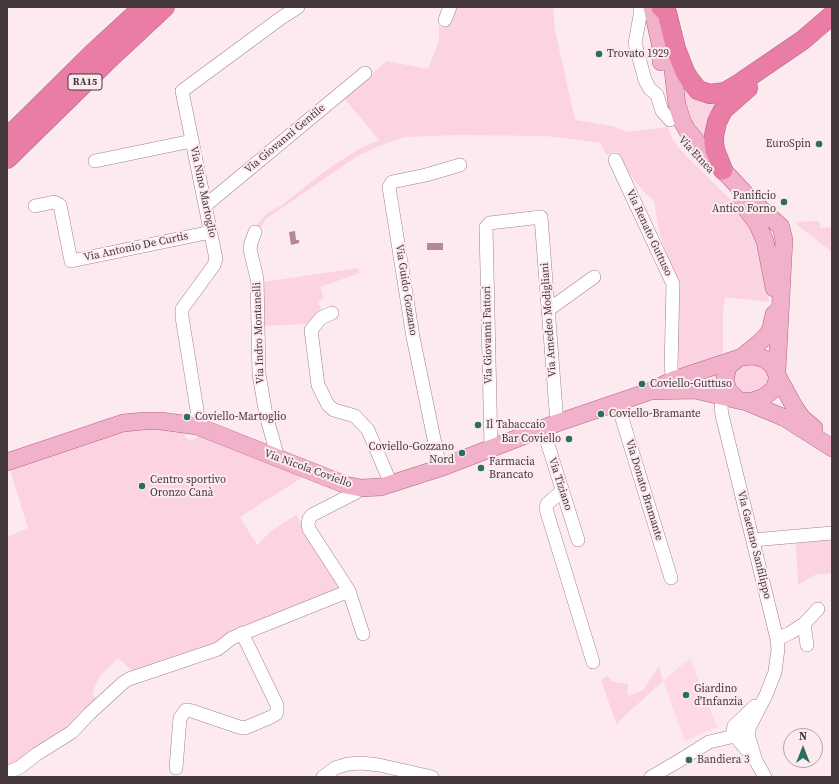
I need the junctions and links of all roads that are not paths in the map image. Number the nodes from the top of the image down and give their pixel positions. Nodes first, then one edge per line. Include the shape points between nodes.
1 (143, 7) edge
2 (165, 7) edge
3 (298, 7) edge
4 (450, 7) edge
5 (640, 7) edge
6 (652, 7) edge
7 (661, 7) edge
8 (832, 15) edge
9 (445, 20) dead end
10 (832, 25) edge
11 (364, 73) dead end
12 (670, 120) junction
13 (7, 138) edge
14 (192, 141) junction
15 (7, 159) edge
16 (615, 160) dead end
17 (95, 161) dead end
18 (460, 166) dead end
19 (723, 170) junction
20 (206, 205) junction
21 (36, 206) dead end
22 (490, 223) joint
23 (211, 232) junction
24 (255, 232) dead end
25 (783, 233) junction
26 (765, 241) junction
27 (594, 277) dead end
28 (548, 310) junction
29 (332, 313) dead end
30 (739, 358) junction
31 (777, 373) junction
32 (694, 382) junction
33 (674, 386) junction
34 (734, 398) junction
35 (617, 402) junction
36 (196, 426) junction
37 (550, 426) junction
38 (832, 439) edge
39 (491, 448) junction
40 (832, 448) edge
41 (278, 458) junction
42 (7, 462) edge
43 (440, 468) junction
44 (335, 481) junction
45 (391, 484) junction
46 (361, 488) junction
47 (562, 491) junction
48 (335, 502) junction
49 (832, 533) edge
50 (578, 540) dead end
51 (753, 540) junction
52 (671, 578) dead end
53 (349, 591) junction
54 (818, 609) dead end
55 (804, 624) junction
56 (242, 633) junction
57 (363, 634) dead end
58 (777, 639) junction
59 (807, 645) dead end
60 (593, 662) dead end
61 (766, 695) junction
62 (749, 728) junction
63 (734, 731) junction
64 (756, 761) junction
65 (176, 768) dead end
66 (7, 773) edge
67 (323, 777) edge
68 (432, 777) edge
69 (651, 777) edge
70 (765, 777) edge

1 - 13 highway, RA15
2 - 15 highway, RA15
3 - 14 street, Via Nino Martoglio via 182,91
4 - 9 street
5 - 12 street via 635,43 645,80 657,95 662,111
6 - 12 main road, Via Etnea via 660,43 665,101
7 - 8 highway via 667,13 685,72 698,90 710,94 725,92 740,83 803,40
7 - 19 main road, Via Etnea via 671,46 679,114 694,140
10 - 19 highway via 808,46 744,90 723,110 714,136 715,150
11 - 20 street, Via Giovanni Gentile
12 - 26 main road, Via Etnea via 688,150 743,204 757,223
14 - 17 street
14 - 20 street, Via Nino Martoglio
16 - 33 street, Via Renato Guttuso via 673,284 671,368
18 - 43 street, Via Guido Gozzano via 392,182 389,187 413,337
19 - 25 main road, Via Etnea via 781,227
20 - 23 street, Via Nino Martoglio
21 - 23 street, Via Antonio De Curtis via 54,202 60,205 71,261
22 - 28 street, Via Amedeo Modigliani via 541,217
22 - 39 street, Via Giovanni Fattori via 486,227
23 - 36 street, Via Nino Martoglio via 216,260 182,309 197,410
24 - 41 street, Via Indro Montanelli via 250,249 257,279 259,374 266,415
25 - 26 main road via 776,241
25 - 31 main road
26 - 30 main road, Via Etnea via 774,291 773,322 768,334
27 - 28 street
28 - 37 street, Via Amedeo Modigliani
29 - 45 street via 321,318 311,330 318,385 334,410 355,416 368,430
30 - 31 main road via 754,356 765,359
30 - 32 main road, Via Nicola Coviello
30 - 34 main road via 728,368 725,379
31 - 34 main road via 774,389 759,400
31 - 38 main road via 788,398 802,418 822,435
32 - 33 main road, Via Nicola Coviello
32 - 34 main road
33 - 35 main road, Via Nicola Coviello
34 - 40 main road via 784,418
34 - 51 street, Via Gaetano Sanfilippo via 721,408
35 - 37 main road, Via Nicola Coviello
35 - 52 street, Via Donato Bramante
36 - 41 main road, Via Nicola Coviello
36 - 42 main road, Via Nicola Coviello via 161,421 123,423
37 - 39 main road, Via Nicola Coviello
37 - 47 street, Via Tiziano
39 - 43 main road, Via Nicola Coviello
41 - 44 main road, Via Nicola Coviello
43 - 45 main road, Via Nicola Coviello
44 - 46 main road, Via Nicola Coviello
44 - 48 street
45 - 46 main road, Via Nicola Coviello
46 - 48 street
47 - 50 street, Via Tiziano
47 - 60 street via 547,504 546,509
48 - 53 street via 312,515 308,524
49 - 51 street
51 - 58 street, Via Gaetano Sanfilippo
53 - 56 street
53 - 57 street
54 - 55 street
55 - 58 street
55 - 59 street
56 - 65 street via 276,705 276,714 245,728 239,728 186,710 180,718
56 - 66 street via 218,649 124,682 72,732
58 - 61 street, Via Gaetano Sanfilippo via 777,664
61 - 62 street, Via Gaetano Sanfilippo
61 - 63 street
62 - 63 street
62 - 64 street via 749,738
63 - 64 street
63 - 69 street via 683,748 680,754 682,760
64 - 70 street
67 - 68 street via 335,768 362,763

